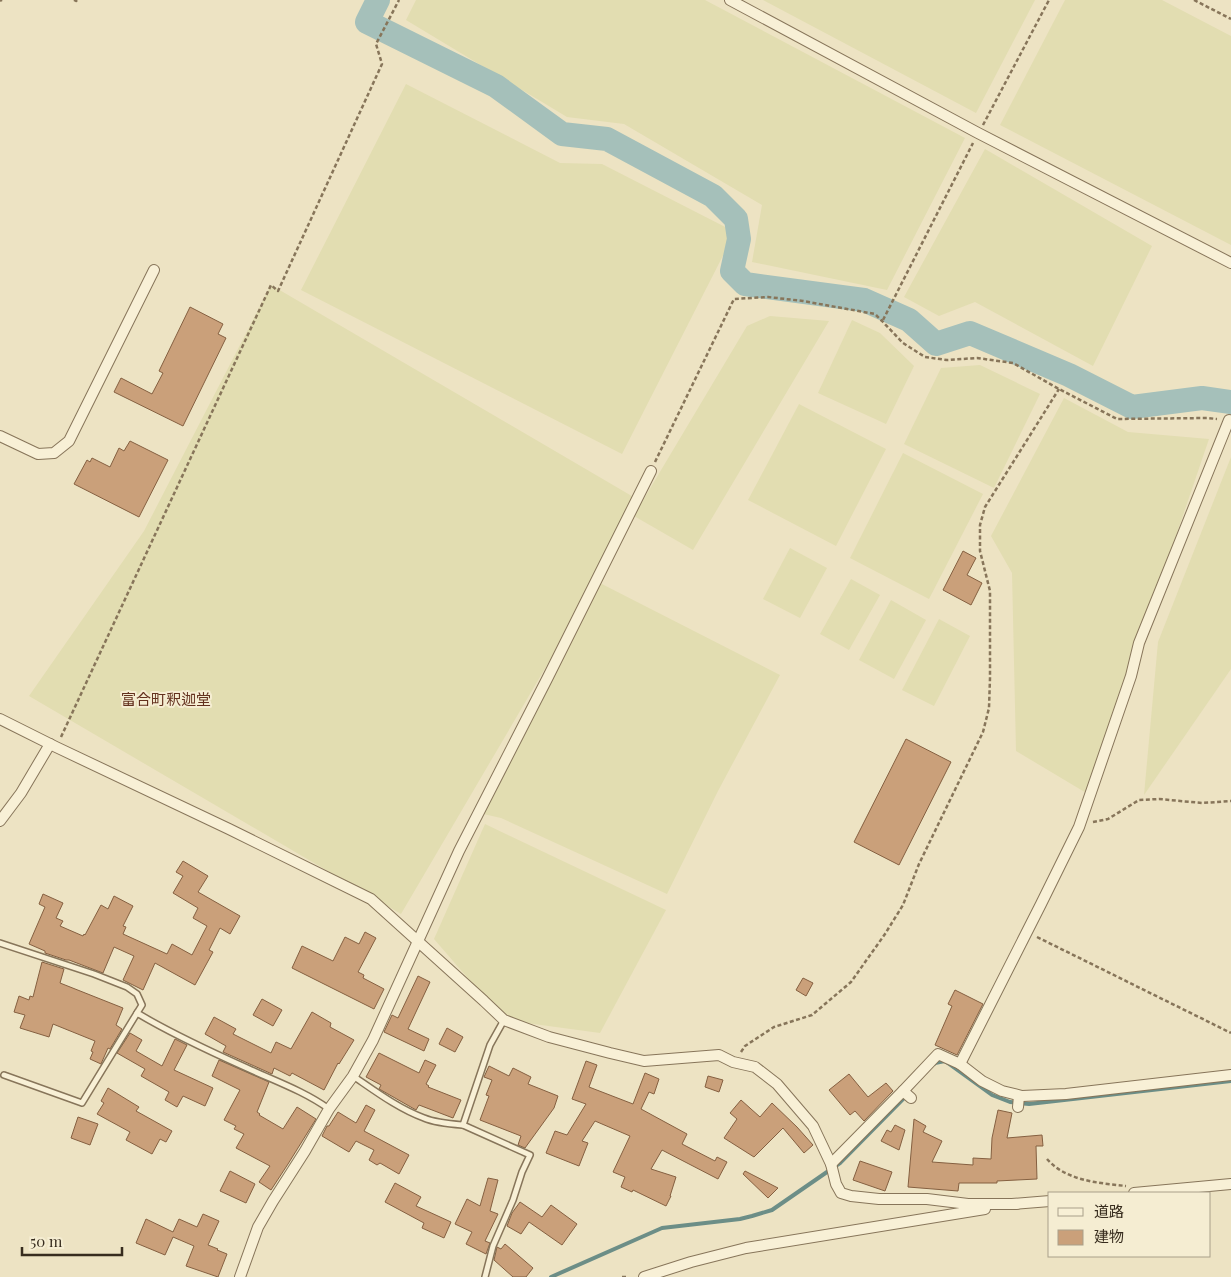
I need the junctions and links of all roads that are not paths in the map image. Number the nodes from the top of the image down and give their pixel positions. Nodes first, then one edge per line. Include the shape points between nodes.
1 (730, 0) edge
2 (1231, 263) edge
3 (154, 270) dead end
4 (1229, 420) road end
5 (0, 436) edge
6 (651, 471) road end
7 (0, 719) edge
8 (53, 746) junction
9 (0, 821) edge
10 (418, 942) junction
11 (0, 943) edge
12 (137, 1013) junction
13 (504, 1020) junction
14 (960, 1064) junction
15 (4, 1075) dead end
16 (1231, 1075) edge
17 (353, 1076) junction
18 (903, 1091) junction
19 (1020, 1096) junction
20 (912, 1098) dead end
21 (1018, 1107) dead end
22 (329, 1110) junction
23 (463, 1125) junction
24 (832, 1168) junction
25 (1231, 1184) edge
26 (1134, 1190) edge
27 (1048, 1201) edge
28 (1018, 1204) junction
29 (240, 1277) edge
30 (485, 1277) edge
31 (644, 1277) edge

1 - 2 street
3 - 5 street via 68,441 54,453 38,454
4 - 14 street via 1139,642 1131,676 1080,824
6 - 10 street via 459,851
7 - 8 street
8 - 9 street
8 - 10 street via 230,828 371,899
10 - 13 street
10 - 17 street
11 - 12 lane via 127,986 137,994 142,1005
12 - 15 lane via 82,1103
12 - 22 lane via 167,1031 297,1090
13 - 23 lane via 490,1045
13 - 24 street via 549,1037 644,1061 719,1055 755,1067 777,1084 813,1126
14 - 18 street via 938,1054
14 - 19 street via 1002,1091
16 - 19 street via 1066,1094
17 - 22 street
17 - 23 lane via 391,1102 424,1118
18 - 20 street
18 - 24 street
19 - 21 street
22 - 29 street via 258,1227
23 - 30 lane via 530,1155 493,1246
24 - 28 street via 841,1193 851,1196
25 - 26 street
27 - 28 street
28 - 31 street via 746,1248

